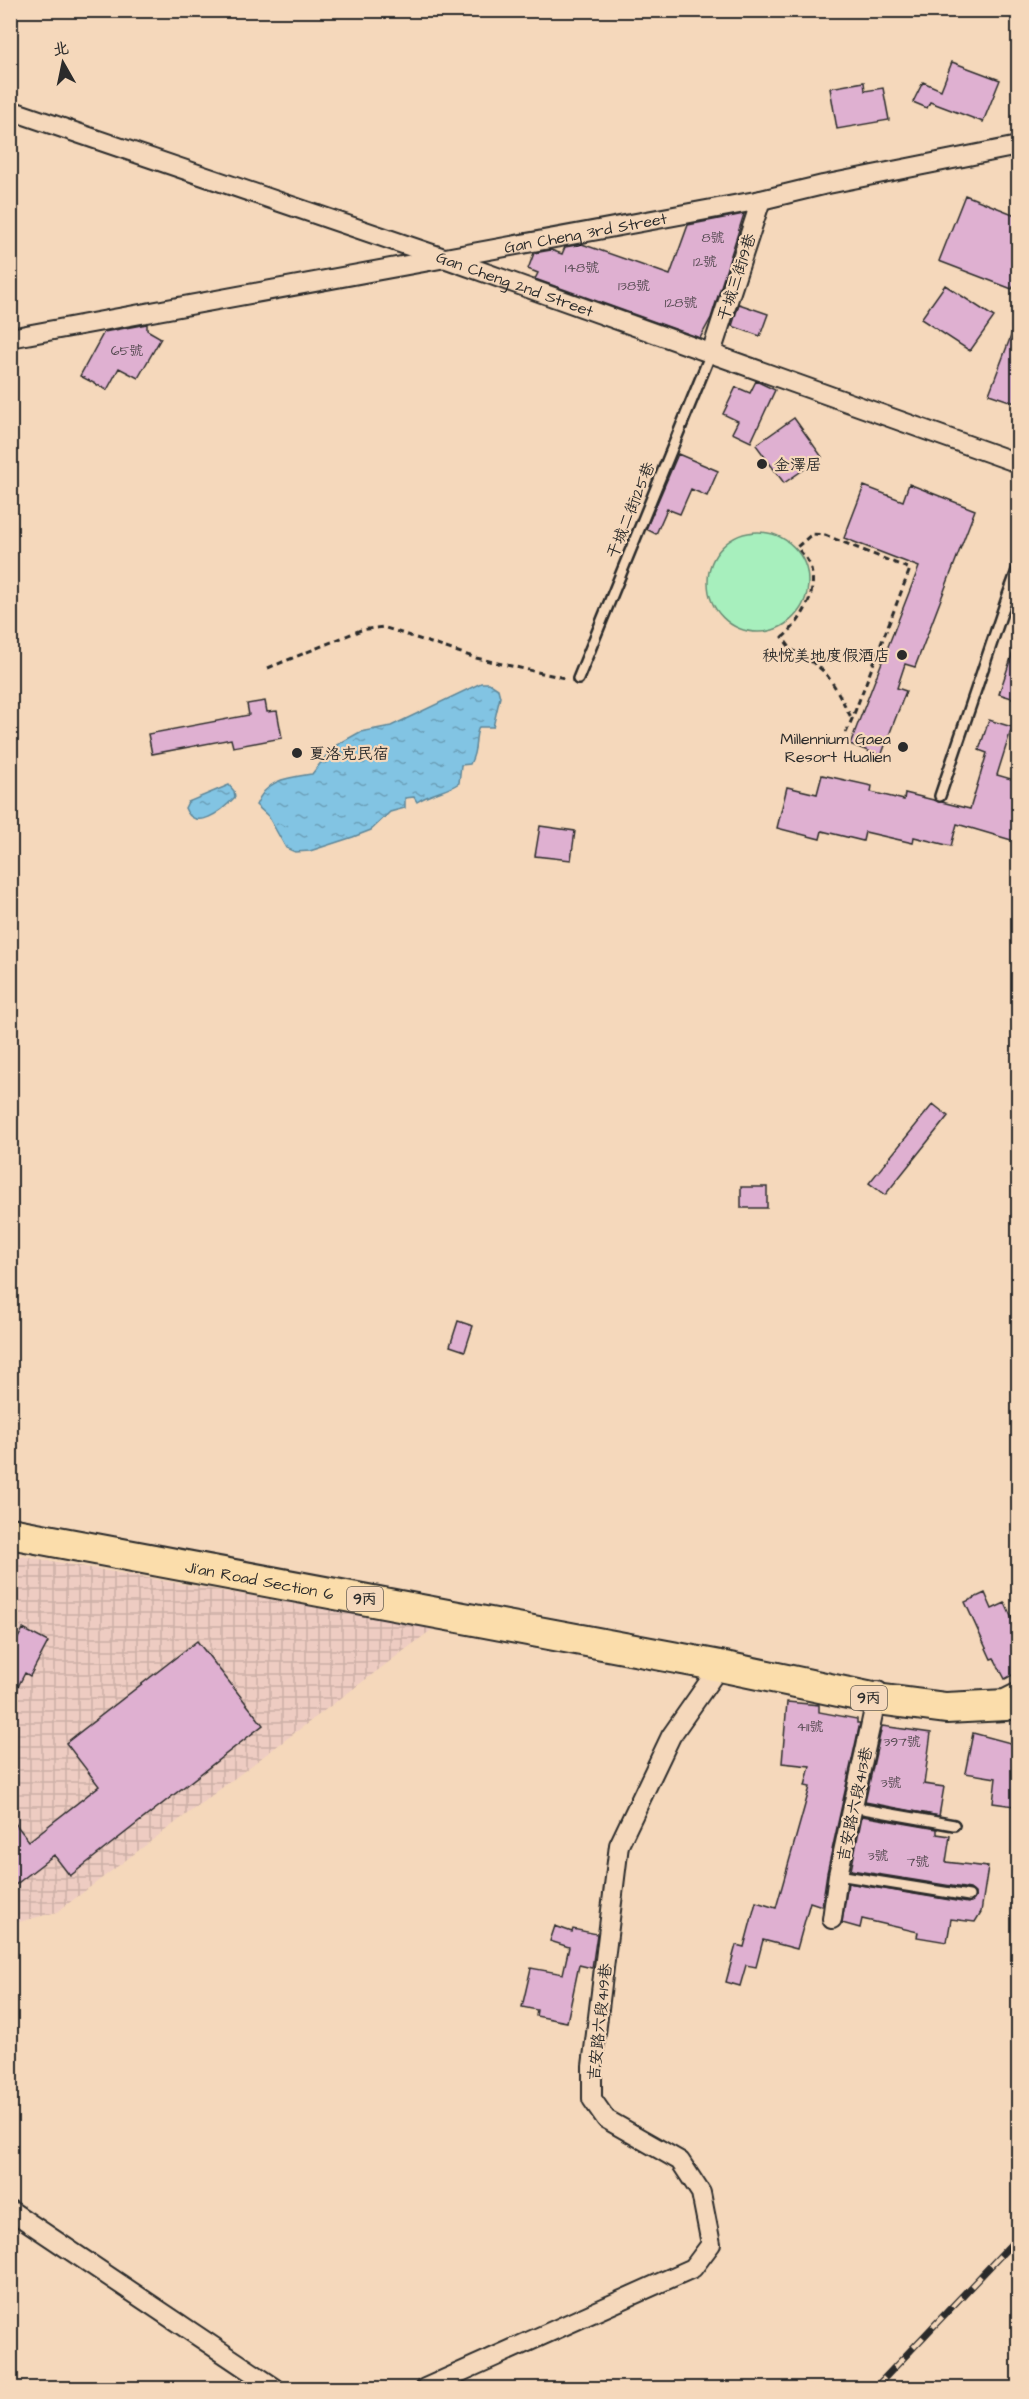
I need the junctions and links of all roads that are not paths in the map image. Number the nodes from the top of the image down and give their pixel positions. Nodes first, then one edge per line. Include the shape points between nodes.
1 (10, 110) edge
2 (1018, 146) edge
3 (761, 200) junction
4 (444, 258) junction
5 (10, 338) edge
6 (711, 353) junction
7 (1018, 463) edge
8 (1018, 568) edge
9 (1008, 595) junction
10 (1018, 598) edge
11 (578, 679) road end
12 (940, 796) dead end
13 (10, 1533) edge
14 (720, 1666) junction
15 (877, 1694) junction
16 (1012, 1698) edge
17 (852, 1807) junction
18 (954, 1825) dead end
19 (838, 1875) junction
20 (969, 1896) dead end
21 (832, 1919) dead end
22 (10, 2210) edge
23 (275, 2388) edge
24 (425, 2388) edge

1 - 4 street, Gan Cheng 2nd Street
2 - 3 street, Gan Cheng 3rd Street
3 - 4 street, Gan Cheng 3rd Street
3 - 6 street, 干城三街19巷
4 - 5 street, Gan Cheng 3rd Street
4 - 6 street, Gan Cheng 2nd Street
6 - 7 street, Gan Cheng 2nd Street
6 - 11 lane, 干城二街125巷
8 - 9 lane
9 - 10 lane
9 - 12 lane
13 - 14 main road, Ji’an Road Section 6 / 9丙
14 - 15 main road, Ji’an Road Section 6 / 9丙
14 - 24 street, 吉安路六段419巷 via 671,1736 619,1845 592,2066 592,2099 606,2118 680,2161 700,2193 711,2244 693,2268
15 - 16 main road, Ji’an Road Section 6 / 9丙 via 946,1708
15 - 17 street, 吉安路六段413巷
17 - 18 lane
17 - 19 street, 吉安路六段413巷
19 - 20 lane
19 - 21 street, 吉安路六段413巷
22 - 23 street

